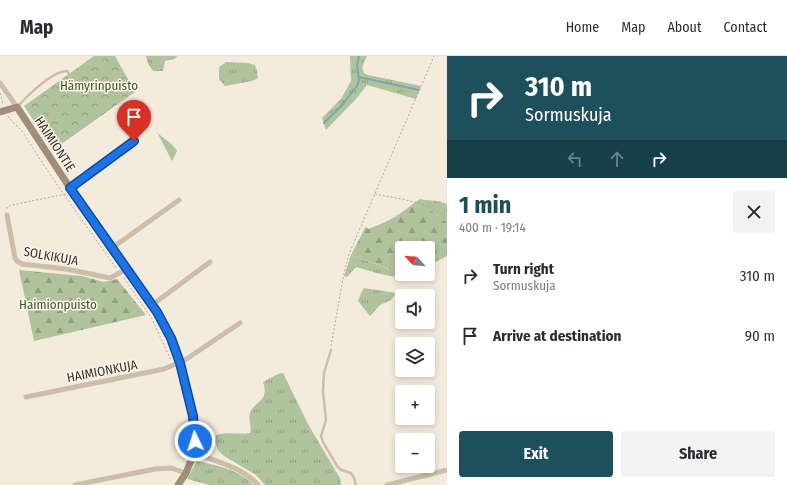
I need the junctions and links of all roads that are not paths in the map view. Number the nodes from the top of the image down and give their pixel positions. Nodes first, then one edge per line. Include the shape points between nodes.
1 (70, 76) dead end
2 (0, 83) edge
3 (17, 107) junction
4 (3, 114) edge
5 (134, 141) dead end
6 (70, 190) junction
7 (179, 200) dead end
8 (7, 215) road end
9 (112, 248) junction
10 (210, 262) dead end
11 (127, 269) junction
12 (152, 305) junction
13 (240, 323) dead end
14 (331, 350) road end
15 (177, 364) junction
16 (26, 397) dead end
17 (194, 453) junction
18 (447, 470) edge
19 (186, 473) junction
20 (75, 485) edge
21 (178, 485) edge
22 (258, 485) edge
23 (356, 485) edge
24 (387, 485) edge

1 - 3 lane via 67,71 55,74 28,94
2 - 3 street
3 - 4 street
3 - 6 street, HAIMIONTIE
5 - 6 street
6 - 9 street, HAIMIONTIE
7 - 9 street
8 - 11 street, SOLKIKUJA via 15,258 22,264 110,278
9 - 11 street, HAIMIONTIE
10 - 12 street
11 - 12 street, HAIMIONTIE
12 - 15 street, HAIMIONTIE via 171,338
13 - 15 street, HAIMIONKUJA
14 - 23 lane via 324,373 326,420 321,436 337,466 351,473
15 - 16 street, HAIMIONKUJA via 164,369
15 - 17 street, HAIMIONTIE via 193,416
17 - 19 street, HAIMIONTIE
17 - 22 street via 236,469
18 - 24 street
19 - 20 street via 171,468 155,469
19 - 21 street, HAIMIONTIE

